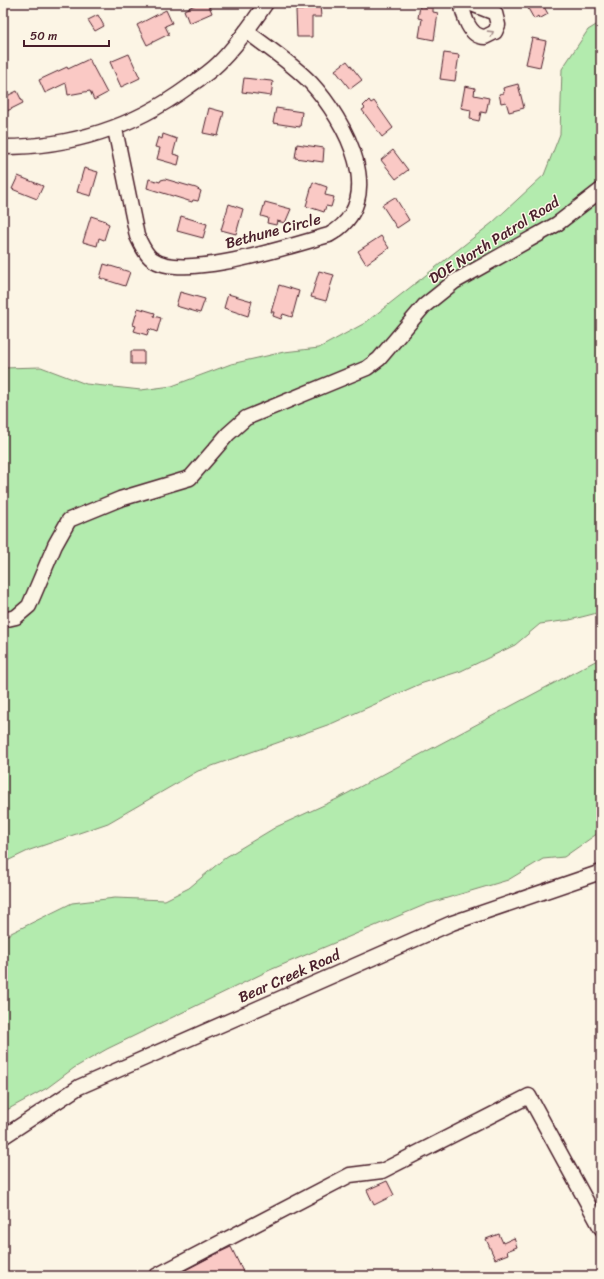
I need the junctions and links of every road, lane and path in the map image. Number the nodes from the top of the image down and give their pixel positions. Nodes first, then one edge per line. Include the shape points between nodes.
1 (266, 3) edge
2 (461, 3) edge
3 (469, 3) edge
4 (246, 31) junction
5 (115, 129) junction
6 (3, 147) edge
7 (601, 190) edge
8 (3, 620) edge
9 (601, 872) edge
10 (3, 1137) edge
11 (601, 1228) edge
12 (156, 1276) edge

1 - 4 street
2 -> 3 street via 467,22 475,34 486,37 495,32 498,25 495,14
4 - 5 street via 219,63 205,75 160,107
4 - 5 street, Bethune Circle via 310,83 332,109 353,150 359,170 360,190 355,209 338,230 270,252 202,265 170,267 152,260 137,236
5 - 6 street via 70,142 34,147
7 - 8 street, DOE North Patrol Road via 556,224 454,282 424,306 379,358 367,368 246,418 228,434 190,478 120,499 69,520 55,545 29,606 16,617
9 - 10 street, Bear Creek Road via 452,924 79,1087
11 - 12 street via 529,1096 382,1171 350,1175

